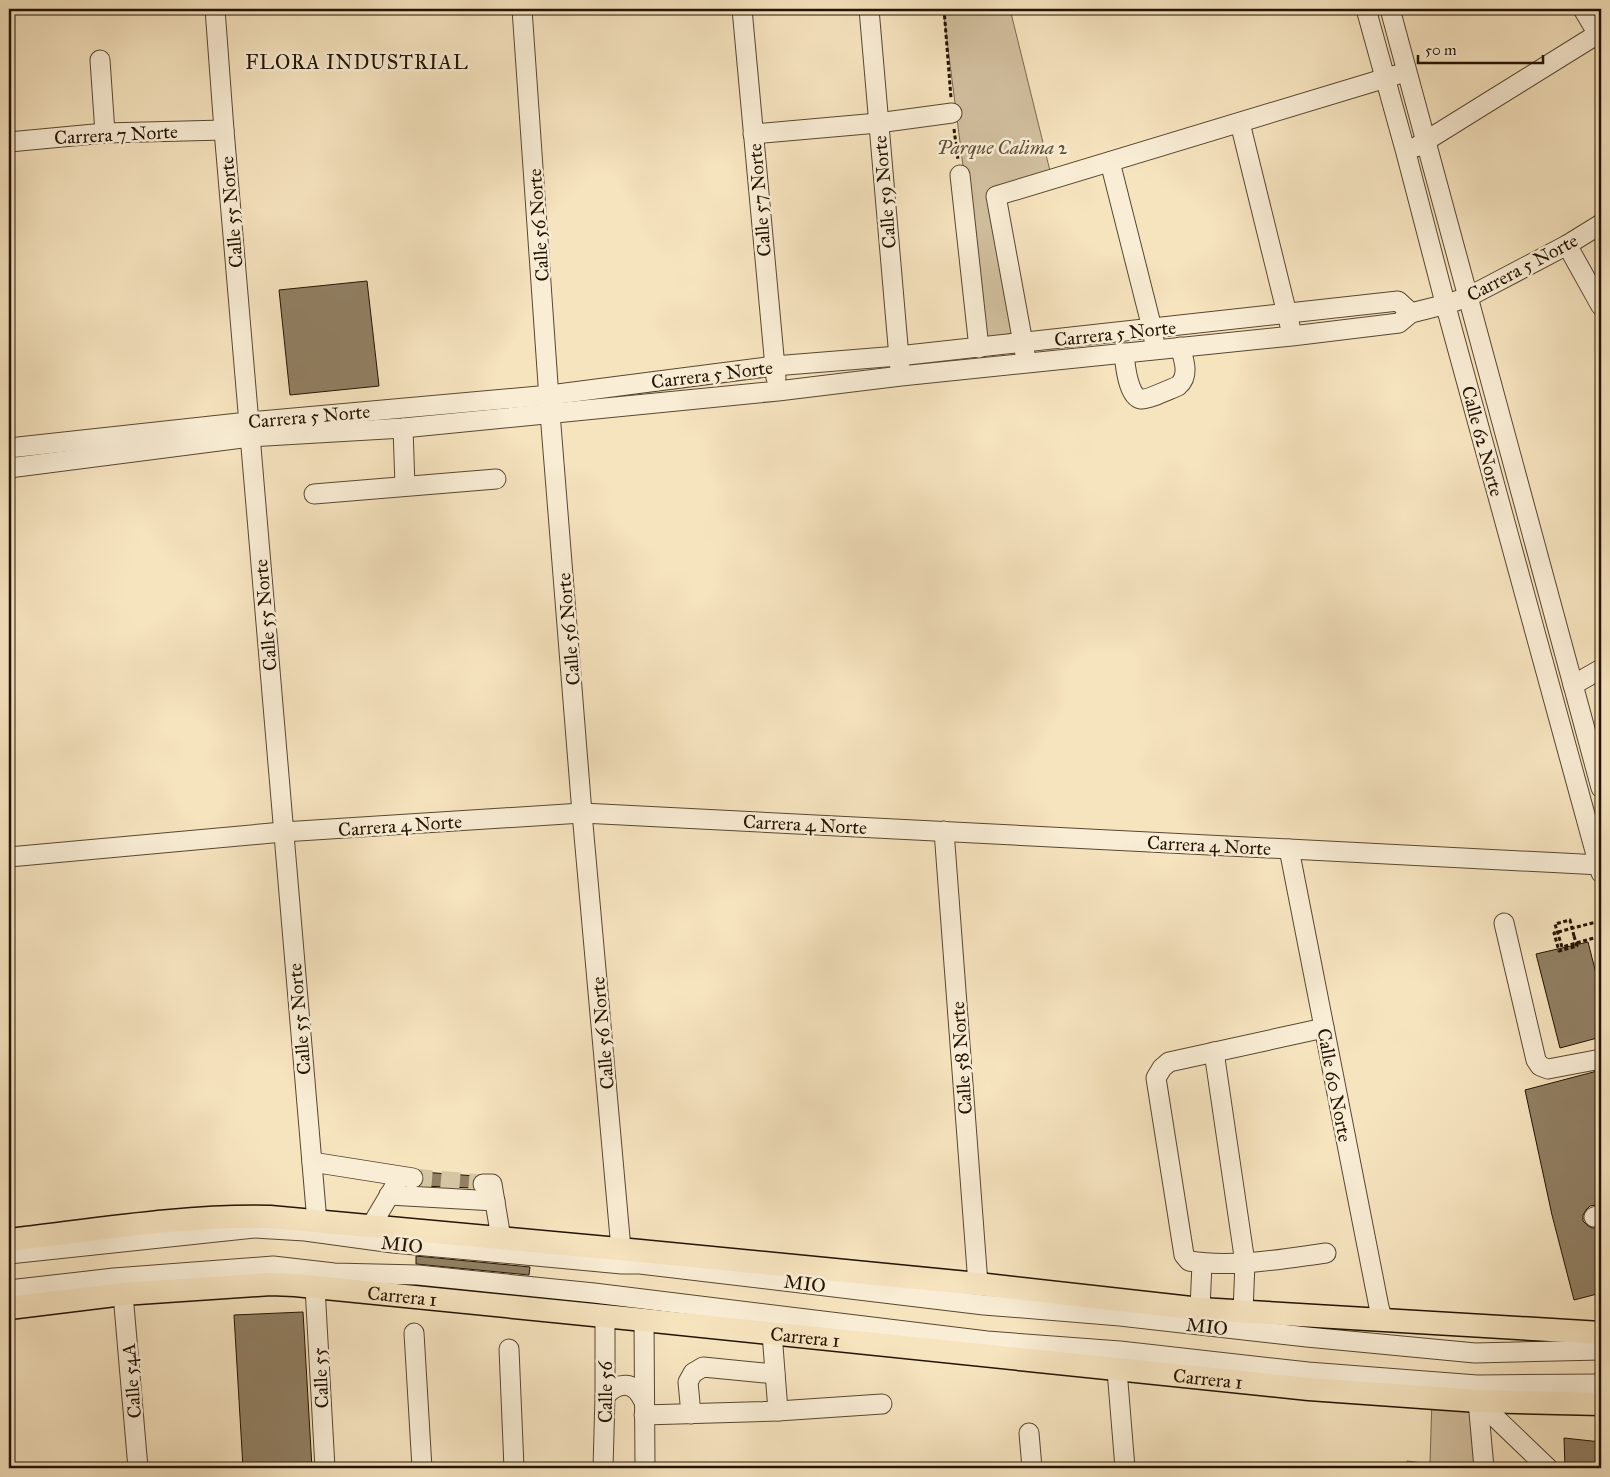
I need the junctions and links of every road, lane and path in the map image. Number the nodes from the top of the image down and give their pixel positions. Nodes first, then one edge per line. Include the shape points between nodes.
1 (215, 9) edge
2 (522, 9) edge
3 (742, 9) edge
4 (870, 9) edge
5 (944, 9) edge
6 (1366, 9) edge
7 (1390, 9) edge
8 (1583, 9) edge
9 (1600, 33) edge
10 (100, 60) dead end
11 (1407, 72) junction
12 (1385, 79) junction
13 (952, 113) junction
14 (878, 123) junction
15 (1240, 123) junction
16 (224, 130) junction
17 (105, 133) junction
18 (753, 134) junction
19 (1426, 140) junction
20 (9, 142) edge
21 (1406, 152) junction
22 (1110, 162) junction
23 (960, 175) joint
24 (1601, 224) edge
25 (1566, 245) junction
26 (1468, 297) junction
27 (1447, 304) junction
28 (1601, 306) edge
29 (1411, 313) junction
30 (1287, 314) junction
31 (1152, 328) junction
32 (1292, 336) junction
33 (1023, 342) junction
34 (1180, 347) junction
35 (979, 348) junction
36 (1155, 350) junction
37 (1124, 353) junction
38 (898, 356) junction
39 (1026, 363) junction
40 (774, 366) junction
41 (901, 376) junction
42 (778, 391) junction
43 (550, 404) junction
44 (403, 428) junction
45 (249, 429) junction
46 (9, 448) edge
47 (9, 468) edge
48 (496, 479) dead end
49 (404, 486) junction
50 (314, 494) dead end
51 (1601, 669) edge
52 (1573, 684) junction
53 (1601, 788) edge
54 (582, 813) junction
55 (944, 831) junction
56 (283, 832) junction
57 (1289, 849) junction
58 (9, 857) edge
59 (1600, 868) edge
60 (1600, 921) dead end
61 (1504, 923) dead end
62 (1601, 936) edge
63 (1324, 1028) junction
64 (1214, 1052) junction
65 (1601, 1059) edge
66 (312, 1162) junction
67 (483, 1184) dead end
68 (389, 1195) junction
69 (495, 1201) junction
70 (317, 1222) junction
71 (371, 1226) junction
72 (501, 1238) junction
73 (9, 1240) edge
74 (621, 1249) junction
75 (1326, 1253) dead end
76 (9, 1254) edge
77 (1202, 1263) junction
78 (1245, 1263) junction
79 (978, 1284) junction
80 (315, 1287) junction
81 (9, 1290) edge
82 (123, 1294) junction
83 (9, 1308) edge
84 (1200, 1310) junction
85 (1243, 1312) junction
86 (605, 1316) junction
87 (644, 1320) junction
88 (1383, 1320) junction
89 (414, 1333) dead end
90 (772, 1333) junction
91 (1601, 1333) edge
92 (509, 1349) dead end
93 (1601, 1350) edge
94 (1117, 1370) junction
95 (775, 1374) junction
96 (1601, 1384) edge
97 (605, 1396) junction
98 (1478, 1401) junction
99 (882, 1404) dead end
100 (1601, 1404) edge
101 (644, 1408) junction
102 (778, 1411) junction
103 (691, 1414) junction
104 (1029, 1434) dead end
105 (138, 1468) edge
106 (324, 1468) edge
107 (422, 1468) edge
108 (514, 1468) edge
109 (603, 1468) edge
110 (644, 1468) edge
111 (1032, 1468) edge
112 (1125, 1468) edge
113 (1484, 1468) edge
114 (1548, 1468) edge

1 - 16 street, Calle 55 Norte
2 - 43 street, Calle 56 Norte
3 - 18 street, Calle 57 Norte
4 - 14 street, Calle 59 Norte
5 - 13 path
6 - 12 street, Calle 62 Norte
7 - 11 street, Calle 62 Norte
8 - 9 street
9 - 19 street
10 - 17 street
11 - 12 street
11 - 19 street, Calle 62 Norte
12 - 15 street
12 - 21 street, Calle 62 Norte
13 - 14 street
13 - 23 path
14 - 18 street
14 - 38 street, Calle 59 Norte
15 - 22 street
15 - 30 street
16 - 17 street, Carrera 7 Norte
16 - 45 street, Calle 55 Norte
17 - 20 street, Carrera 7 Norte
18 - 40 street, Calle 57 Norte
19 - 21 street
19 - 26 street, Calle 62 Norte
21 - 27 street, Calle 62 Norte
22 - 31 street
22 - 33 street via 996,196
23 - 35 street
24 - 25 street, Carrera 5 Norte
25 - 26 street, Carrera 5 Norte
25 - 28 street
26 - 27 street, Carrera 5 Norte
26 - 52 street, Calle 62 Norte
27 - 29 street, Carrera 5 Norte
27 - 59 street, Calle 62 Norte
29 - 30 street, Carrera 5 Norte via 1398,301
29 - 32 street, Carrera 5 Norte via 1399,323
30 - 31 street, Carrera 5 Norte
30 - 32 street
31 - 33 street, Carrera 5 Norte
31 - 36 street
32 - 34 street, Carrera 5 Norte
33 - 35 street, Carrera 5 Norte
33 - 39 street
34 - 36 street, Carrera 5 Norte
34 - 37 street via 1186,378 1178,386 1142,399 1133,393 1125,370
35 - 38 street, Carrera 5 Norte
36 - 37 street, Carrera 5 Norte
37 - 39 street, Carrera 5 Norte
38 - 40 street, Carrera 5 Norte
38 - 41 street, Calle 59 Norte
39 - 41 street, Carrera 5 Norte
40 - 42 street, Calle 57 Norte
40 - 43 street, Carrera 5 Norte
41 - 42 street, Carrera 5 Norte
42 - 43 street, Carrera 5 Norte
43 - 44 street, Carrera 5 Norte
43 - 45 street, Carrera 5 Norte
43 - 54 street, Calle 56 Norte
44 - 45 street, Carrera 5 Norte
44 - 49 street
45 - 46 street, Carrera 5 Norte
45 - 47 street, Carrera 5 Norte
45 - 56 street, Calle 55 Norte
48 - 49 street
49 - 50 street
51 - 52 street
52 - 53 street, Calle 62 Norte
54 - 55 street, Carrera 4 Norte
54 - 56 street, Carrera 4 Norte
54 - 74 street, Calle 56 Norte
55 - 57 street, Carrera 4 Norte
55 - 79 street, Calle 58 Norte
56 - 58 street, Carrera 4 Norte
56 - 66 street, Calle 55 Norte
57 - 59 street, Carrera 4 Norte
57 - 63 street, Calle 60 Norte
60 - 62 path, bridge via 1554,933 1559,951 1577,946 1574,936 1570,920 1555,924 1562,947
61 - 65 street via 1540,1066 1548,1070
63 - 64 street
63 - 88 street, Calle 60 Norte
64 - 77 street via 1169,1062 1156,1078 1184,1255 1189,1261
64 - 78 street
66 - 68 street via 406,1177
66 - 70 street, Calle 55 Norte
67 - 69 street via 492,1184
68 - 69 street
68 - 71 street
69 - 72 street
70 - 71 main road
70 - 73 main road via 230,1216
71 - 72 main road
72 - 74 main road
74 - 79 main road
75 - 78 street
76 - 93 street, MIO via 254,1228 305,1231 393,1243 640,1264 984,1305 1475,1353
77 - 78 street
77 - 84 street
78 - 85 street
79 - 84 main road
80 - 82 main road, Carrera 1 via 270,1284
80 - 86 main road, Carrera 1
80 - 106 street, Calle 55
81 - 96 street, MIO via 274,1266 334,1273 418,1275 594,1293 987,1341 1120,1351 1308,1372 1477,1385
82 - 83 main road, Carrera 1
82 - 105 street, Calle 54A
84 - 85 main road
85 - 88 main road
86 - 87 main road, Carrera 1
86 - 97 street, Calle 56
87 - 90 main road, Carrera 1
87 - 101 street, Calle 56
88 - 91 main road
89 - 107 street
90 - 94 main road, Carrera 1
90 - 95 street
92 - 108 street
94 - 98 main road, Carrera 1 via 1309,1389
94 - 112 street
95 - 102 street
95 - 103 street via 703,1367 693,1373 688,1382
97 - 101 street via 614,1388 626,1386 636,1390
97 - 109 street, Calle 56
98 - 100 main road, Carrera 1
98 - 113 street
98 - 114 street
99 - 102 street
101 - 103 street
101 - 110 street, Calle 56
102 - 103 street
104 - 111 street

